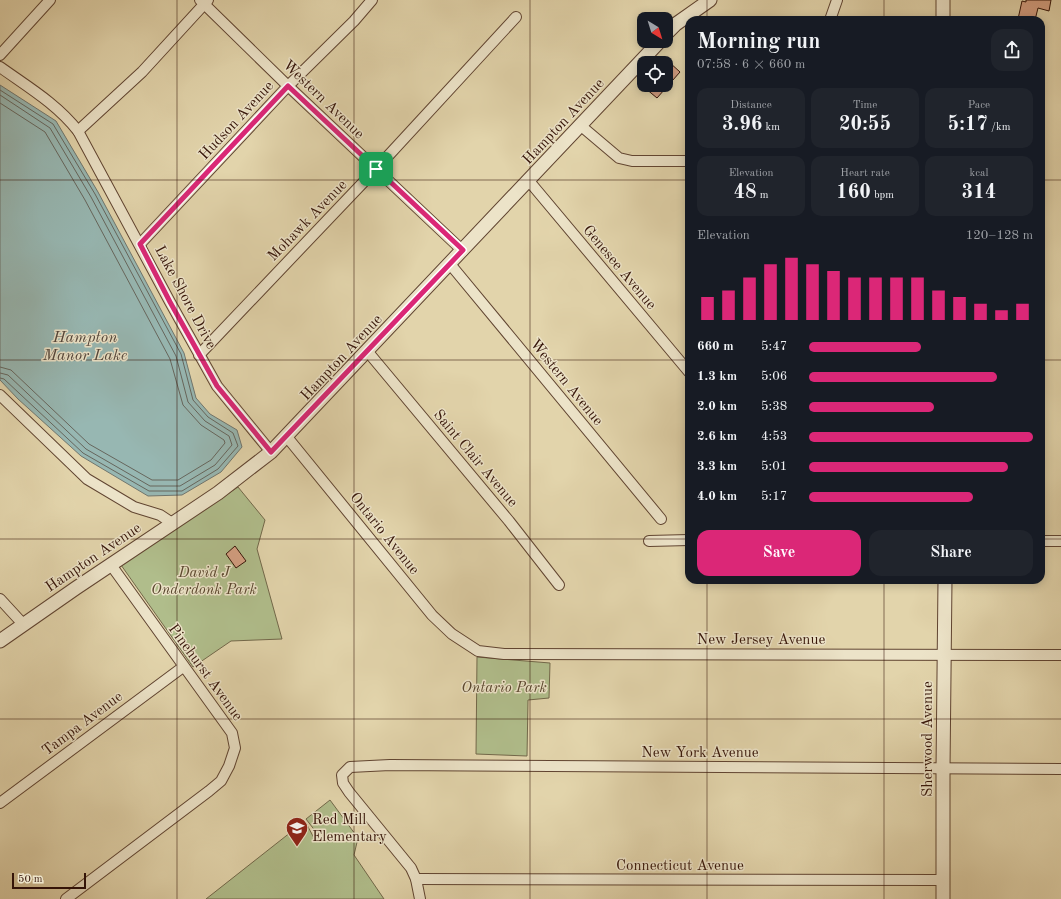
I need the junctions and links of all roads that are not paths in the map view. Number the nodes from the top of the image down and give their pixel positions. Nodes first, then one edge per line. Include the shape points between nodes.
1 (50, 0) edge
2 (372, 0) edge
3 (710, 0) edge
4 (837, 0) edge
5 (943, 0) edge
6 (204, 1) edge
7 (687, 16) edge
8 (831, 16) edge
9 (943, 16) edge
10 (516, 17) dead end
11 (685, 18) edge
12 (673, 27) edge
13 (653, 48) edge
14 (0, 55) edge
15 (0, 67) edge
16 (288, 86) junction
17 (580, 126) junction
18 (78, 131) junction
19 (685, 161) edge
20 (376, 169) junction
21 (529, 181) junction
22 (140, 244) junction
23 (463, 250) junction
24 (450, 264) junction
25 (368, 352) junction
26 (199, 355) junction
27 (685, 367) edge
28 (0, 395) edge
29 (287, 437) junction
30 (271, 452) junction
31 (661, 519) dead end
32 (172, 523) junction
33 (685, 540) edge
34 (649, 541) dead end
35 (1045, 541) edge
36 (1061, 541) edge
37 (111, 565) junction
38 (559, 584) dead end
39 (945, 584) edge
40 (0, 599) edge
41 (23, 624) junction
42 (0, 641) edge
43 (464, 643) joint
44 (944, 654) junction
45 (1061, 655) edge
46 (183, 667) junction
47 (943, 769) junction
48 (1061, 769) edge
49 (0, 803) edge
50 (416, 879) junction
51 (944, 880) junction
52 (66, 899) edge
53 (420, 899) edge
54 (943, 899) edge

1 - 14 street
2 - 16 street, Hudson Avenue
3 - 7 street
4 - 8 street
5 - 9 street
6 - 16 street, Western Avenue
6 - 18 street via 142,72
10 - 20 street, Mohawk Avenue
11 - 12 street
13 - 17 street, Hampton Avenue
15 - 18 street, Lake Shore Drive via 57,108
16 - 20 street, Western Avenue
16 - 22 street, Hudson Avenue
17 - 19 street via 619,158 632,161
17 - 21 street, Hampton Avenue
18 - 22 street, Lake Shore Drive
20 - 23 street, Western Avenue
20 - 26 street, Mohawk Avenue
21 - 23 street, Hampton Avenue
21 - 27 street, Genesee Avenue
22 - 26 street, Lake Shore Drive
23 - 24 street, Hampton Avenue
24 - 25 street, Hampton Avenue
24 - 31 street, Western Avenue
25 - 29 street, Hampton Avenue
25 - 38 street, Saint Clair Avenue
26 - 30 street, Lake Shore Drive via 217,386
28 - 32 street via 87,479 134,507 160,515
29 - 30 street, Hampton Avenue
29 - 43 street, Ontario Avenue via 432,615
30 - 32 street, Hampton Avenue via 218,493
32 - 37 street, Hampton Avenue
33 - 34 street
35 - 36 street
37 - 41 street, Hampton Avenue
37 - 46 street, Pinehurst Avenue
39 - 44 street, Sherwood Avenue
40 - 41 street
41 - 42 street, Hampton Avenue
43 - 44 street, New Jersey Avenue via 478,652 504,654
44 - 45 street, New Jersey Avenue
44 - 47 street, Sherwood Avenue
46 - 49 street, Tampa Avenue
46 - 52 street, Pinehurst Avenue via 232,733 235,748 229,766 221,780 209,791
47 - 48 street, New York Avenue
47 - 50 street, New York Avenue via 390,765 350,767 342,775 349,792 411,868
47 - 51 street, Sherwood Avenue
50 - 51 street, Connecticut Avenue
50 - 53 street
51 - 54 street, Sherwood Avenue

